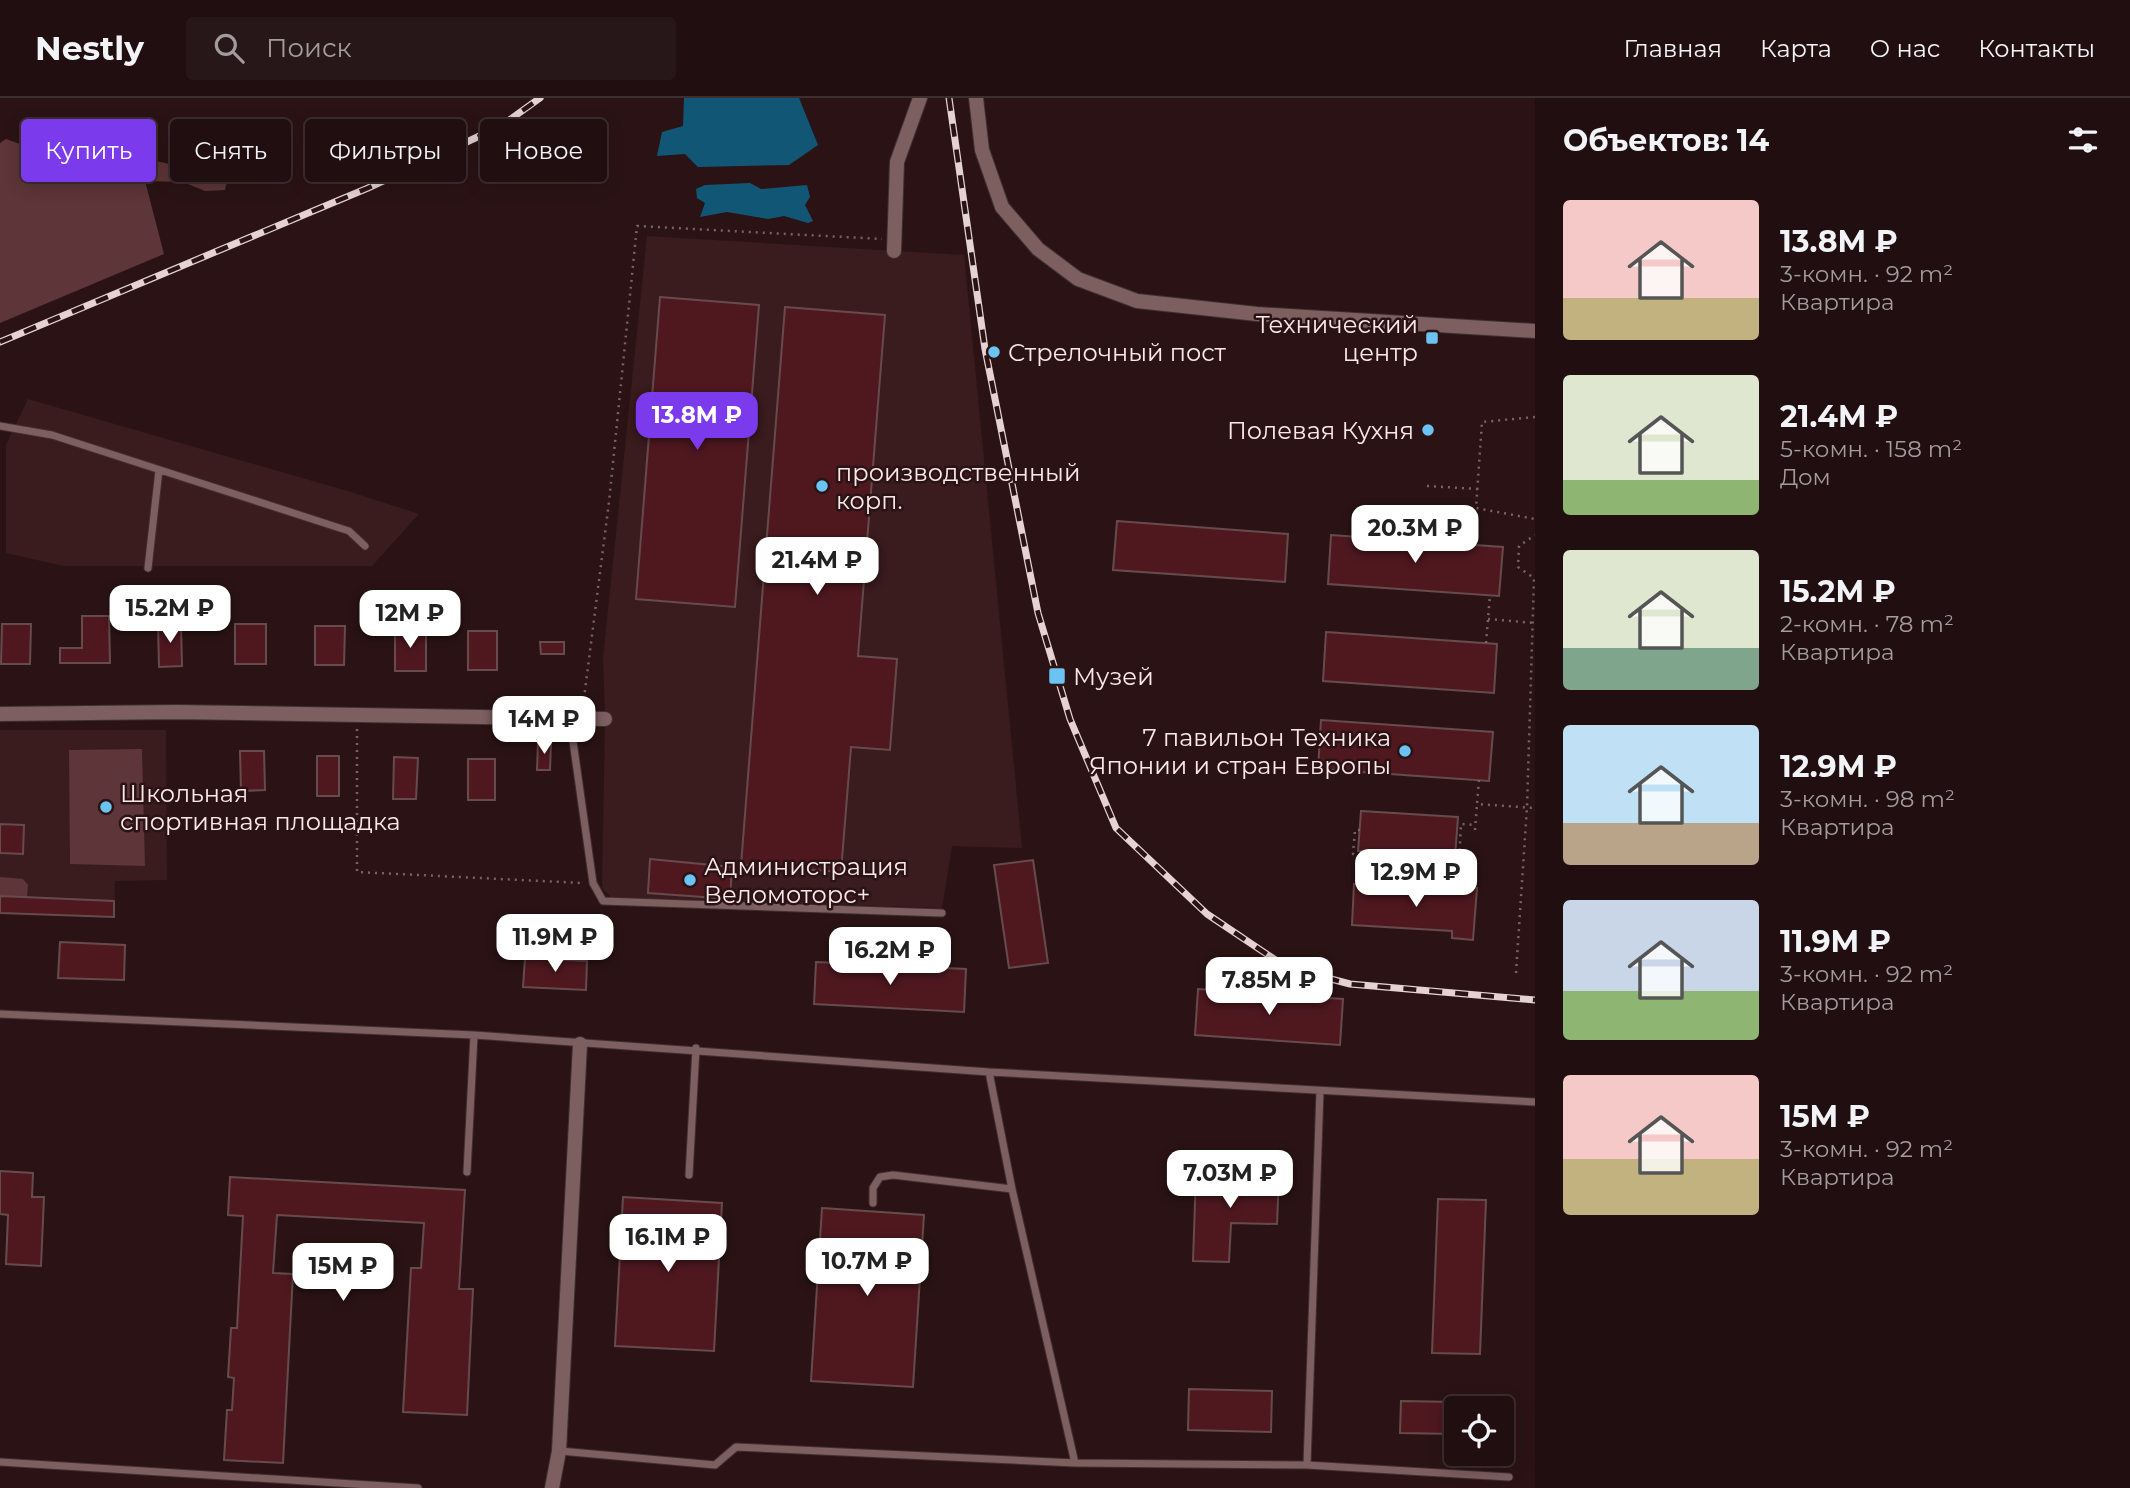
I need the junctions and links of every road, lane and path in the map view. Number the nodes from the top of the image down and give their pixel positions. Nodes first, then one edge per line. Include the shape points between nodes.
1 (919, 98) edge
2 (976, 98) edge
3 (894, 245) joint
4 (1535, 331) edge
5 (1535, 417) edge
6 (0, 426) edge
7 (159, 470) junction
8 (1427, 486) dead end
9 (1478, 489) junction
10 (1535, 519) edge
11 (1535, 535) edge
12 (365, 546) dead end
13 (148, 569) dead end
14 (1535, 578) edge
15 (1490, 595) dead end
16 (1488, 619) junction
17 (1534, 623) edge
18 (1486, 643) dead end
19 (0, 715) edge
20 (357, 716) junction
21 (576, 719) junction
22 (605, 719) dead end
23 (1479, 780) dead end
24 (1476, 804) junction
25 (1527, 807) junction
26 (1535, 808) edge
27 (1360, 830) dead end
28 (593, 883) junction
29 (942, 913) dead end
30 (1516, 973) dead end
31 (0, 1014) edge
32 (474, 1035) junction
33 (580, 1044) junction
34 (696, 1048) junction
35 (989, 1072) junction
36 (1320, 1091) junction
37 (1535, 1102) edge
38 (467, 1172) dead end
39 (689, 1175) dead end
40 (1012, 1189) junction
41 (873, 1203) dead end
42 (559, 1451) junction
43 (0, 1462) edge
44 (1075, 1463) junction
45 (1307, 1465) junction
46 (1508, 1477) dead end
47 (293, 1484) edge
48 (418, 1488) edge
49 (552, 1488) edge

1 - 3 street via 897,162
2 - 4 street via 982,150 1002,207 1038,249 1078,279 1137,300 1191,307
3 - 21 path via 637,226 608,502
5 - 9 path via 1482,422
6 - 7 lane via 52,435
7 - 12 lane via 349,531
7 - 13 lane
8 - 9 path
9 - 10 path via 1476,508
11 - 14 path via 1518,546 1518,567
14 - 17 path
15 - 16 path
16 - 17 path
16 - 18 path
17 - 25 path
19 - 20 street
20 - 21 street
20 - 28 path via 357,872
21 - 22 street
21 - 28 lane
23 - 24 path
24 - 25 path
24 - 27 path via 1475,827 1461,824 1459,862 1353,854 1354,830
25 - 26 path
25 - 30 path
28 - 29 lane via 603,901
31 - 32 lane
32 - 33 lane
32 - 38 lane
33 - 34 lane
33 - 42 street
34 - 35 lane
34 - 39 lane
35 - 36 lane
35 - 40 lane
36 - 37 lane
36 - 45 lane
40 - 41 lane via 893,1175 880,1177 873,1188
40 - 44 lane
42 - 44 lane via 715,1465 736,1447
42 - 49 street
43 - 47 lane
44 - 45 lane
45 - 46 lane
47 - 48 lane

